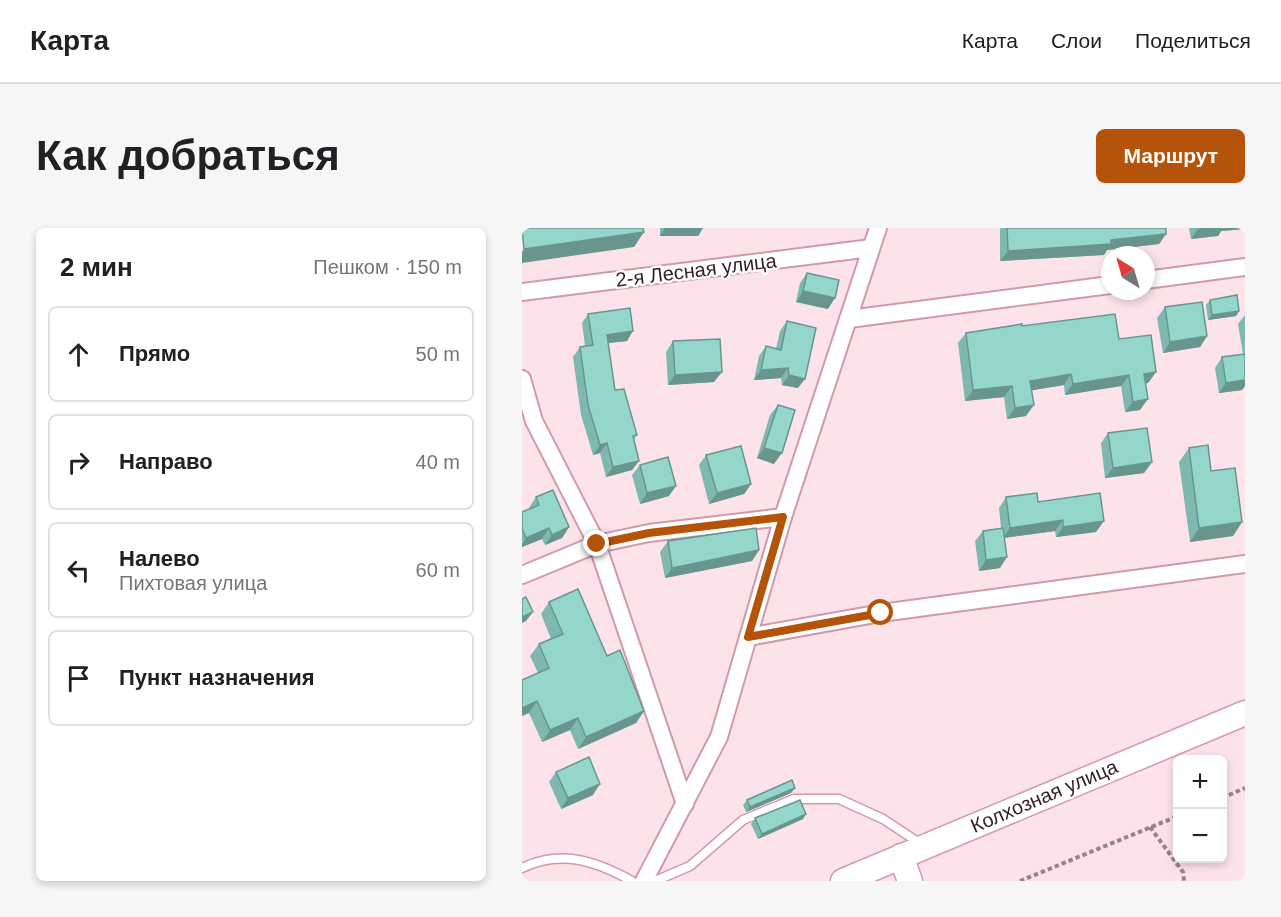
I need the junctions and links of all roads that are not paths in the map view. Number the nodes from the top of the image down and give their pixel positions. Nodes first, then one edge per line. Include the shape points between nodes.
1 (878, 228) edge
2 (871, 248) junction
3 (1245, 267) edge
4 (1155, 279) edge
5 (1101, 286) edge
6 (522, 292) edge
7 (849, 320) junction
8 (522, 379) edge
9 (783, 517) junction
10 (597, 544) junction
11 (1245, 564) edge
12 (522, 575) edge
13 (748, 637) junction
14 (1245, 713) edge
15 (685, 804) junction
16 (924, 846) junction
17 (901, 856) junction
18 (522, 868) edge
19 (632, 881) edge
20 (644, 881) edge
21 (655, 881) edge
22 (843, 881) edge
23 (910, 881) edge

1 - 2 street
2 - 6 street, 2-я Лесная улица
2 - 7 street
3 - 4 street
5 - 7 street
7 - 9 street
8 - 10 street via 534,422
9 - 10 street via 649,533
9 - 13 street
10 - 12 street
10 - 15 street
11 - 13 street via 881,613
13 - 15 street via 719,737
14 - 16 main road, Колхозная улица
15 - 20 street
16 - 17 main road, Колхозная улица
16 - 21 lane via 882,819 839,799 794,799 743,820 690,866
17 - 22 main road, Колхозная улица
17 - 23 main road
18 - 19 lane via 542,858 584,860

